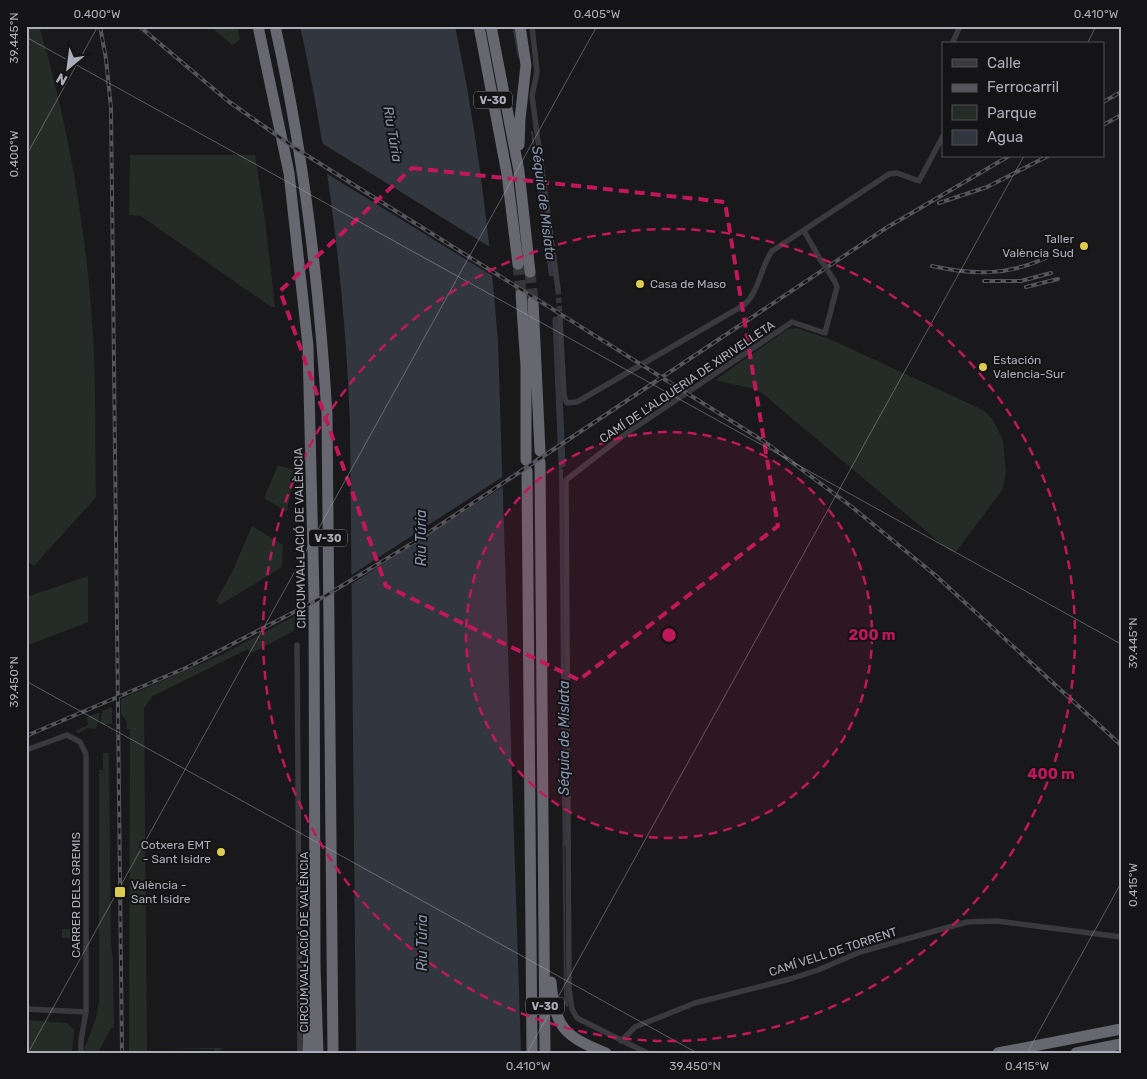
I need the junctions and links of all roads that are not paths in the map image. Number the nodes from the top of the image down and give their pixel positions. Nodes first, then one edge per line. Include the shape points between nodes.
1 (258, 26) edge
2 (265, 26) edge
3 (275, 26) edge
4 (479, 26) edge
5 (489, 26) edge
6 (520, 26) edge
7 (532, 26) edge
8 (960, 26) edge
9 (953, 42) edge
10 (942, 138) edge
11 (289, 172) junction
12 (513, 173) junction
13 (804, 231) junction
14 (518, 264) tunnel mouth
15 (530, 272) tunnel mouth
16 (558, 289) tunnel mouth
17 (521, 294) tunnel mouth
18 (533, 301) tunnel mouth
19 (560, 318) tunnel mouth
20 (297, 645) dead end
21 (26, 750) edge
22 (1121, 937) edge
23 (544, 960) junction
24 (315, 966) junction
25 (26, 1010) edge
26 (86, 1012) junction
27 (1121, 1029) edge
28 (621, 1041) junction
29 (1121, 1044) edge
30 (1121, 1052) edge
31 (81, 1053) edge
32 (300, 1053) edge
33 (308, 1053) edge
34 (318, 1053) edge
35 (333, 1053) edge
36 (532, 1053) edge
37 (545, 1053) edge
38 (606, 1053) edge
39 (647, 1053) edge
40 (998, 1053) edge
41 (1076, 1053) edge
42 (1110, 1053) edge

1 - 11 highway, CIRCUMVAL·LACIÓ DE VALÈNCIA / V-30
2 - 11 highway via 290,157
3 - 35 highway, V-30 via 302,155 322,339 326,414
4 - 12 highway, V-30
5 - 12 highway, V-30
6 - 12 highway via 526,65
7 - 16 street via 536,72 532,96
8 - 9 street
10 - 13 street via 919,181 896,173 889,174
11 - 24 highway, CIRCUMVAL·LACIÓ DE VALÈNCIA / V-30 via 302,277 312,416
12 - 14 highway, V-30
12 - 15 highway, V-30
13 - 19 street via 772,251 764,262 751,299 744,305 576,402 567,402 564,396
13 - 28 street, CAMÍ DE L'ALQUERIA DE XIRIVELLETA, bridge via 837,287 825,333 792,322 624,435 566,480 569,990 577,1018
17 - 36 highway, V-30 via 526,366
18 - 23 highway, V-30 via 540,456
20 - 32 street
21 - 26 street, CARRER DELS GREMIS via 64,735 84,747
22 - 28 street, CAMÍ VELL DE TORRENT via 997,921 967,922 860,952 818,970 695,1003 635,1027
23 - 37 highway, V-30
23 - 38 highway via 550,975 555,1014 561,1025 581,1043
24 - 33 highway via 310,983
24 - 34 highway, CIRCUMVAL·LACIÓ DE VALÈNCIA / V-30
25 - 26 street
26 - 31 street, CARRER DELS GREMIS
27 - 40 highway
28 - 39 street
29 - 41 highway
30 - 42 highway

